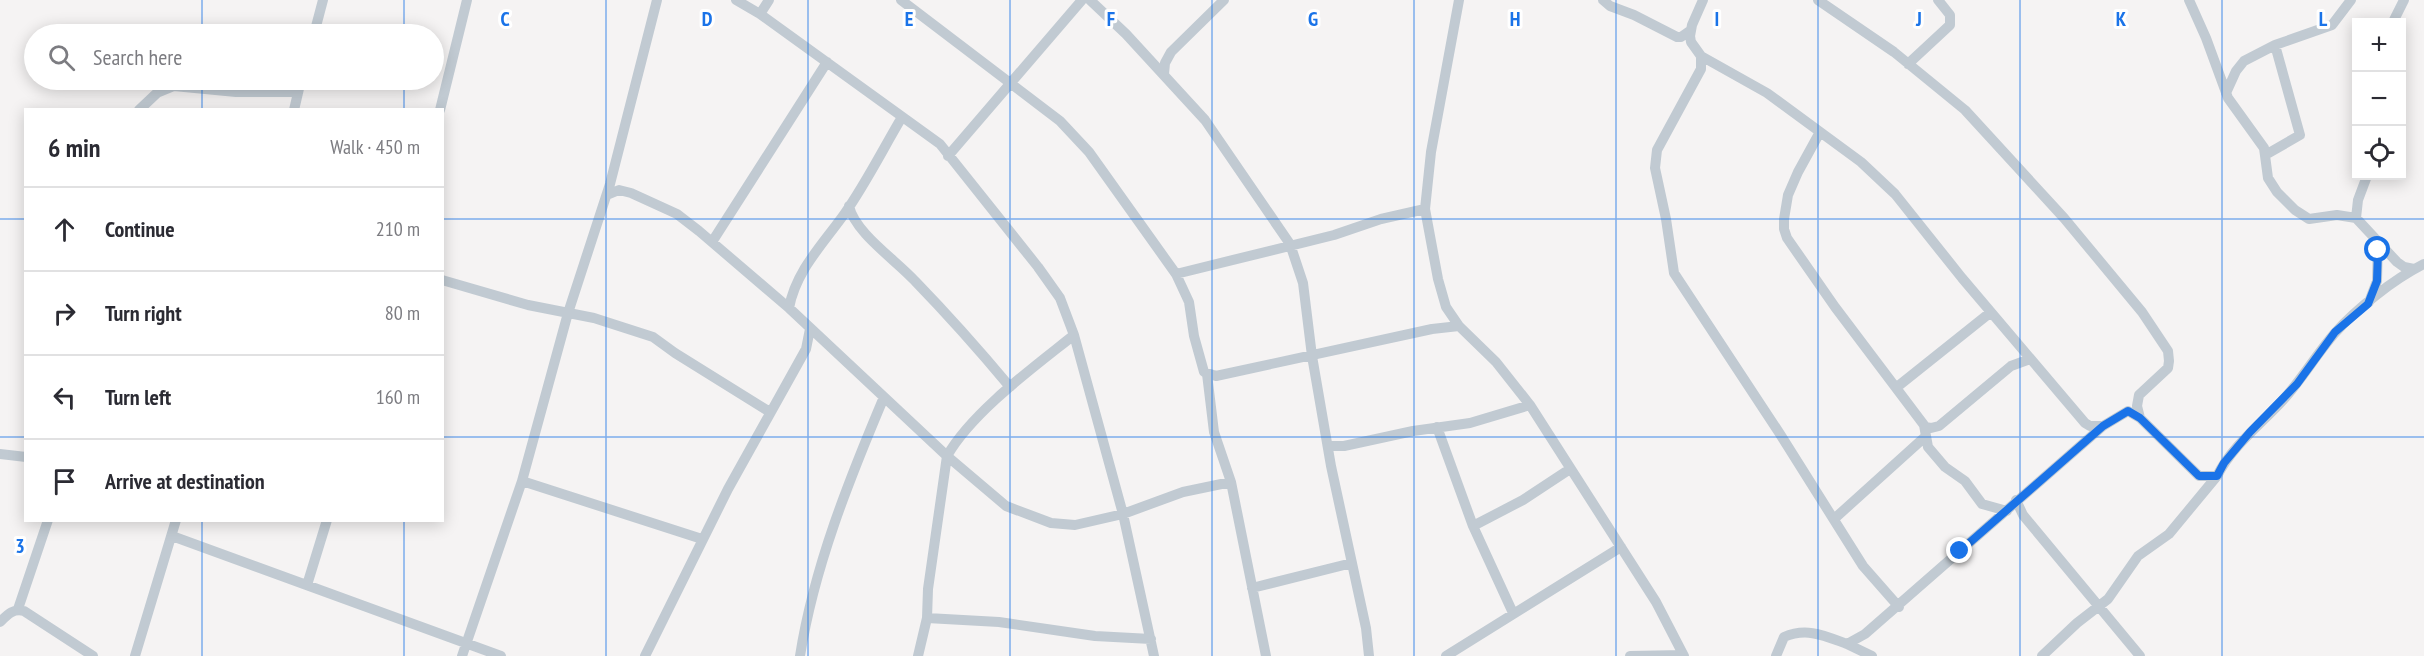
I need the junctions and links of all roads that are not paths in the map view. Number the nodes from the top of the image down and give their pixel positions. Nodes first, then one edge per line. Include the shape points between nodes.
1 (323, 0) edge
2 (467, 0) edge
3 (657, 0) edge
4 (736, 0) edge
5 (769, 0) edge
6 (901, 0) edge
7 (1082, 0) edge
8 (1090, 0) edge
9 (1224, 0) edge
10 (1459, 0) edge
11 (1603, 0) edge
12 (1703, 0) edge
13 (1818, 0) edge
14 (1938, 0) edge
15 (2189, 0) edge
16 (2350, 0) edge
17 (2404, 0) edge
18 (760, 14) junction
19 (2395, 18) edge
20 (317, 24) edge
21 (1691, 30) junction
22 (2275, 45) junction
23 (1701, 56) junction
24 (827, 63) junction
25 (1908, 64) junction
26 (1164, 74) junction
27 (1012, 84) junction
28 (164, 90) edge
29 (215, 90) edge
30 (298, 92) joint
31 (2226, 93) junction
32 (141, 108) edge
33 (294, 108) edge
34 (440, 108) edge
35 (902, 117) junction
36 (1820, 132) junction
37 (2267, 154) junction
38 (948, 156) junction
39 (2366, 180) edge
40 (607, 195) junction
41 (849, 206) junction
42 (1425, 209) junction
43 (2356, 219) junction
44 (2378, 241) junction
45 (712, 242) junction
46 (1290, 244) junction
47 (2419, 266) edge
48 (1176, 274) junction
49 (444, 281) edge
50 (2368, 304) junction
51 (789, 308) junction
52 (1991, 312) junction
53 (567, 313) junction
54 (1459, 326) junction
55 (810, 329) junction
56 (1074, 335) junction
57 (1312, 356) junction
58 (2030, 359) junction
59 (1208, 374) junction
60 (1010, 387) junction
61 (1897, 387) junction
62 (884, 398) junction
63 (1530, 405) junction
64 (770, 412) junction
65 (2140, 418) junction
66 (2103, 426) junction
67 (1437, 427) junction
68 (1926, 432) junction
69 (1329, 446) junction
70 (0, 454) edge
71 (947, 456) junction
72 (24, 457) edge
73 (1570, 469) junction
74 (2217, 476) junction
75 (522, 481) junction
76 (1231, 482) junction
77 (2016, 500) junction
78 (2007, 511) junction
79 (1123, 514) junction
80 (1834, 519) junction
81 (47, 522) edge
82 (176, 522) edge
83 (326, 522) edge
84 (1473, 526) junction
85 (172, 536) junction
86 (702, 539) junction
87 (1621, 547) junction
88 (1352, 564) junction
89 (307, 585) junction
90 (1252, 588) junction
91 (1899, 607) junction
92 (2098, 608) junction
93 (18, 609) junction
94 (1513, 613) junction
95 (927, 618) junction
96 (0, 622) edge
97 (1150, 639) junction
98 (1847, 644) junction
99 (467, 645) junction
100 (1683, 655) edge
101 (93, 656) edge
102 (135, 656) edge
103 (462, 656) edge
104 (501, 656) edge
105 (645, 656) edge
106 (800, 656) edge
107 (918, 656) edge
108 (1154, 656) edge
109 (1266, 656) edge
110 (1370, 656) edge
111 (1446, 656) edge
112 (1630, 656) edge
113 (1776, 656) edge
114 (1872, 656) edge
115 (2042, 656) edge
116 (2140, 656) edge

1 - 20 street
2 - 34 street
3 - 40 street
4 - 18 street
5 - 18 street
6 - 27 street
7 - 27 street
8 - 26 street
9 - 26 street via 1172,52
10 - 42 street via 1431,152
11 - 21 street via 1677,37
12 - 21 street
13 - 25 street
14 - 25 street via 1950,15 1950,25
15 - 31 street
16 - 22 street via 2332,25
17 - 19 street
18 - 24 street
21 - 23 street via 1690,42
22 - 31 street via 2244,61
22 - 37 street via 2300,135
23 - 36 street via 1767,93
23 - 80 street via 1701,69 1657,150 1655,168 1674,273
24 - 35 street
24 - 45 street
25 - 65 street via 1965,110 2064,218 2136,303 2168,351 2168,368 2139,395
26 - 46 street via 1205,120
27 - 38 street
27 - 48 street via 1060,121 1089,152
28 - 32 street
29 - 30 street
30 - 33 street
31 - 37 street
35 - 38 street via 940,144
35 - 41 street
36 - 52 street via 1861,162 1895,194
36 - 61 street via 1788,195 1784,229 1835,307
37 - 43 street via 2268,178 2295,210 2309,219 2337,215
38 - 56 street via 1055,290
39 - 43 street
40 - 45 street via 619,190 657,203
40 - 53 street
41 - 51 street via 794,287
41 - 60 street via 859,227 915,280
42 - 46 street
42 - 54 street via 1437,279 1446,307
43 - 44 street
44 - 47 street via 2404,267
44 - 50 street via 2377,281
45 - 51 street
46 - 48 street
46 - 57 street via 1303,283
47 - 50 street
48 - 59 street via 1189,302 1199,358
49 - 53 street
50 - 74 street via 2335,332 2297,384 2250,432
51 - 55 street
52 - 58 street
52 - 61 street
53 - 64 street via 653,337
53 - 75 street
54 - 57 street
54 - 63 street
55 - 62 street
55 - 64 street via 806,349
56 - 60 street
56 - 79 street
57 - 59 street via 1216,376
57 - 69 street
58 - 66 street via 2085,423
58 - 68 street via 2011,366 1939,426
59 - 76 street via 1214,432
60 - 71 street via 956,440
61 - 68 street
62 - 71 street
62 - 106 street via 837,517 806,617
63 - 67 street via 1470,423
63 - 73 street
64 - 86 street
65 - 66 street via 2128,411
65 - 74 street via 2199,476
66 - 77 street
67 - 69 street
67 - 84 street
68 - 78 street via 1933,454 1965,481 1982,504
68 - 80 street
69 - 88 street
70 - 72 street
71 - 79 street via 1006,506 1029,516 1075,525
71 - 95 street
73 - 84 street
73 - 87 street
74 - 92 street via 2169,534 2138,556
75 - 86 street
75 - 99 street
76 - 79 street via 1183,492
76 - 90 street
77 - 78 street
77 - 92 street via 2023,515
78 - 91 street
79 - 97 street
80 - 91 street via 1863,566
81 - 93 street
82 - 85 street
83 - 89 street
84 - 94 street
85 - 89 street
85 - 102 street
86 - 105 street
87 - 94 street
87 - 100 street
88 - 90 street
88 - 110 street
89 - 99 street
90 - 109 street
91 - 98 street
92 - 115 street
92 - 116 street
93 - 96 street
93 - 101 street
94 - 111 street
95 - 97 street
95 - 107 street
97 - 108 street
98 - 113 street via 1811,632 1796,632 1784,638
98 - 114 street
99 - 103 street
99 - 104 street
100 - 112 street

